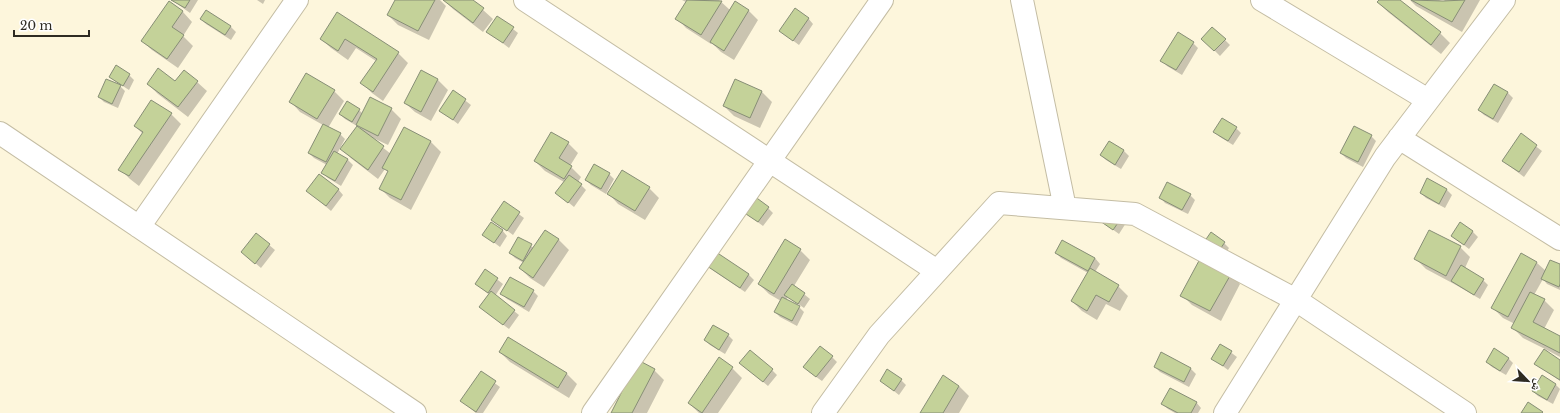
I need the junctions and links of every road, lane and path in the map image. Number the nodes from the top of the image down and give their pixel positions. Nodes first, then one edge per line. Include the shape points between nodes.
1 (297, 0) edge
2 (525, 0) edge
3 (882, 0) edge
4 (1022, 0) edge
5 (1262, 0) edge
6 (1504, 0) edge
7 (1428, 100) junction
8 (0, 133) edge
9 (1399, 138) junction
10 (769, 161) junction
11 (1065, 208) junction
12 (139, 226) junction
13 (1560, 239) edge
14 (937, 271) junction
15 (1296, 300) junction
16 (415, 413) edge
17 (593, 413) edge
18 (823, 413) edge
19 (1225, 413) edge
20 (1465, 413) edge

1 - 12 street
2 - 10 street
3 - 10 street
4 - 11 street
5 - 7 street
6 - 7 street
7 - 9 street
8 - 12 street
9 - 13 street
9 - 15 street
10 - 14 street
10 - 17 street
11 - 14 street via 999,203
11 - 15 street via 1135,214
12 - 16 street
14 - 18 street via 879,336
15 - 19 street
15 - 20 street

